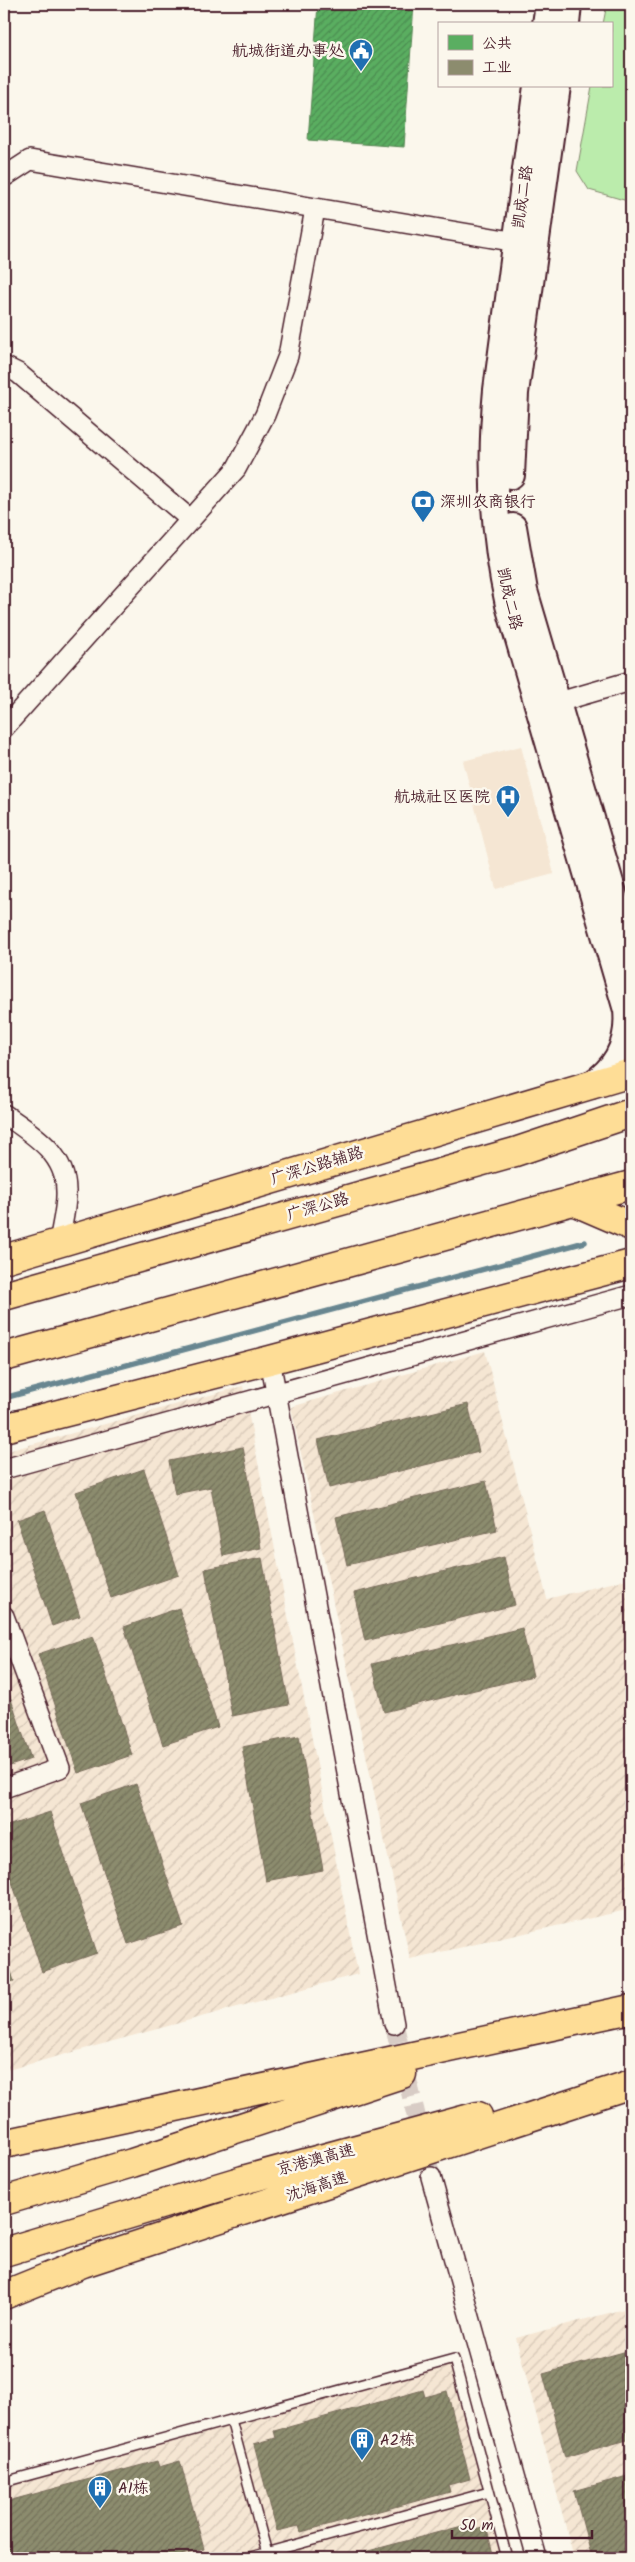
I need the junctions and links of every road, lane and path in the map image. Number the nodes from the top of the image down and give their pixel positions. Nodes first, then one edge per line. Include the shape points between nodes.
1 (549, 4) edge
2 (568, 4) edge
3 (546, 22) edge
4 (566, 22) edge
5 (538, 88) edge
6 (557, 88) edge
7 (4, 177) edge
8 (315, 209) junction
9 (526, 243) junction
10 (4, 366) edge
11 (191, 520) junction
12 (631, 681) edge
13 (548, 706) junction
14 (4, 728) edge
15 (631, 954) edge
16 (631, 1073) edge
17 (591, 1085) junction
18 (631, 1113) edge
19 (4, 1114) edge
20 (630, 1186) edge
21 (573, 1201) junction
22 (631, 1226) edge
23 (59, 1244) junction
24 (4, 1259) edge
25 (631, 1264) edge
26 (631, 1294) edge
27 (4, 1296) edge
28 (4, 1357) edge
29 (270, 1360) junction
30 (276, 1392) junction
31 (4, 1428) edge
32 (4, 1469) edge
33 (4, 1616) edge
34 (4, 1788) edge
35 (631, 2009) edge
36 (394, 2024) tunnel mouth
37 (543, 2027) junction
38 (631, 2075) edge
39 (631, 2084) edge
40 (4, 2144) edge
41 (431, 2177) tunnel mouth
42 (4, 2201) edge
43 (4, 2252) edge
44 (4, 2295) edge
45 (231, 2420) junction
46 (4, 2482) edge
47 (489, 2492) junction
48 (267, 2556) edge
49 (246, 2558) edge
50 (507, 2558) edge
51 (537, 2558) edge

1 - 3 street
2 - 4 street
5 - 9 street, 凯成二路
6 - 9 street, 凯成二路
7 - 8 street via 30,160
8 - 9 street
8 - 11 street via 288,356 265,415 236,469
9 - 13 street, 凯成二路 via 496,398 493,498 503,579
10 - 11 street via 18,373
11 - 14 street
12 - 13 street
13 - 15 street, 凯成二路
13 - 17 street, 凯成二路 via 626,1010 627,1031 619,1057 608,1073
16 - 17 main road, 广深公路辅路
17 - 23 main road, 广深公路辅路
18 - 27 main road, 广深公路 via 515,1152
19 - 23 street via 40,1140 64,1172 66,1191
20 - 21 main road
21 - 22 main road
21 - 28 main road
23 - 24 main road, 广深公路辅路
25 - 29 main road
26 - 30 street
29 - 30 street
29 - 31 main road
30 - 32 street
30 - 36 street
33 - 34 street via 60,1768
35 - 37 main road
37 - 40 main road
37 - 42 main road via 141,2160
38 - 43 main road, 京港澳高速 via 243,2180
39 - 44 main road, 沈海高速 via 83,2263
41 - 51 street
45 - 46 lane
45 - 47 lane via 454,2359
45 - 48 lane
47 - 48 lane
47 - 50 lane
48 - 49 lane

